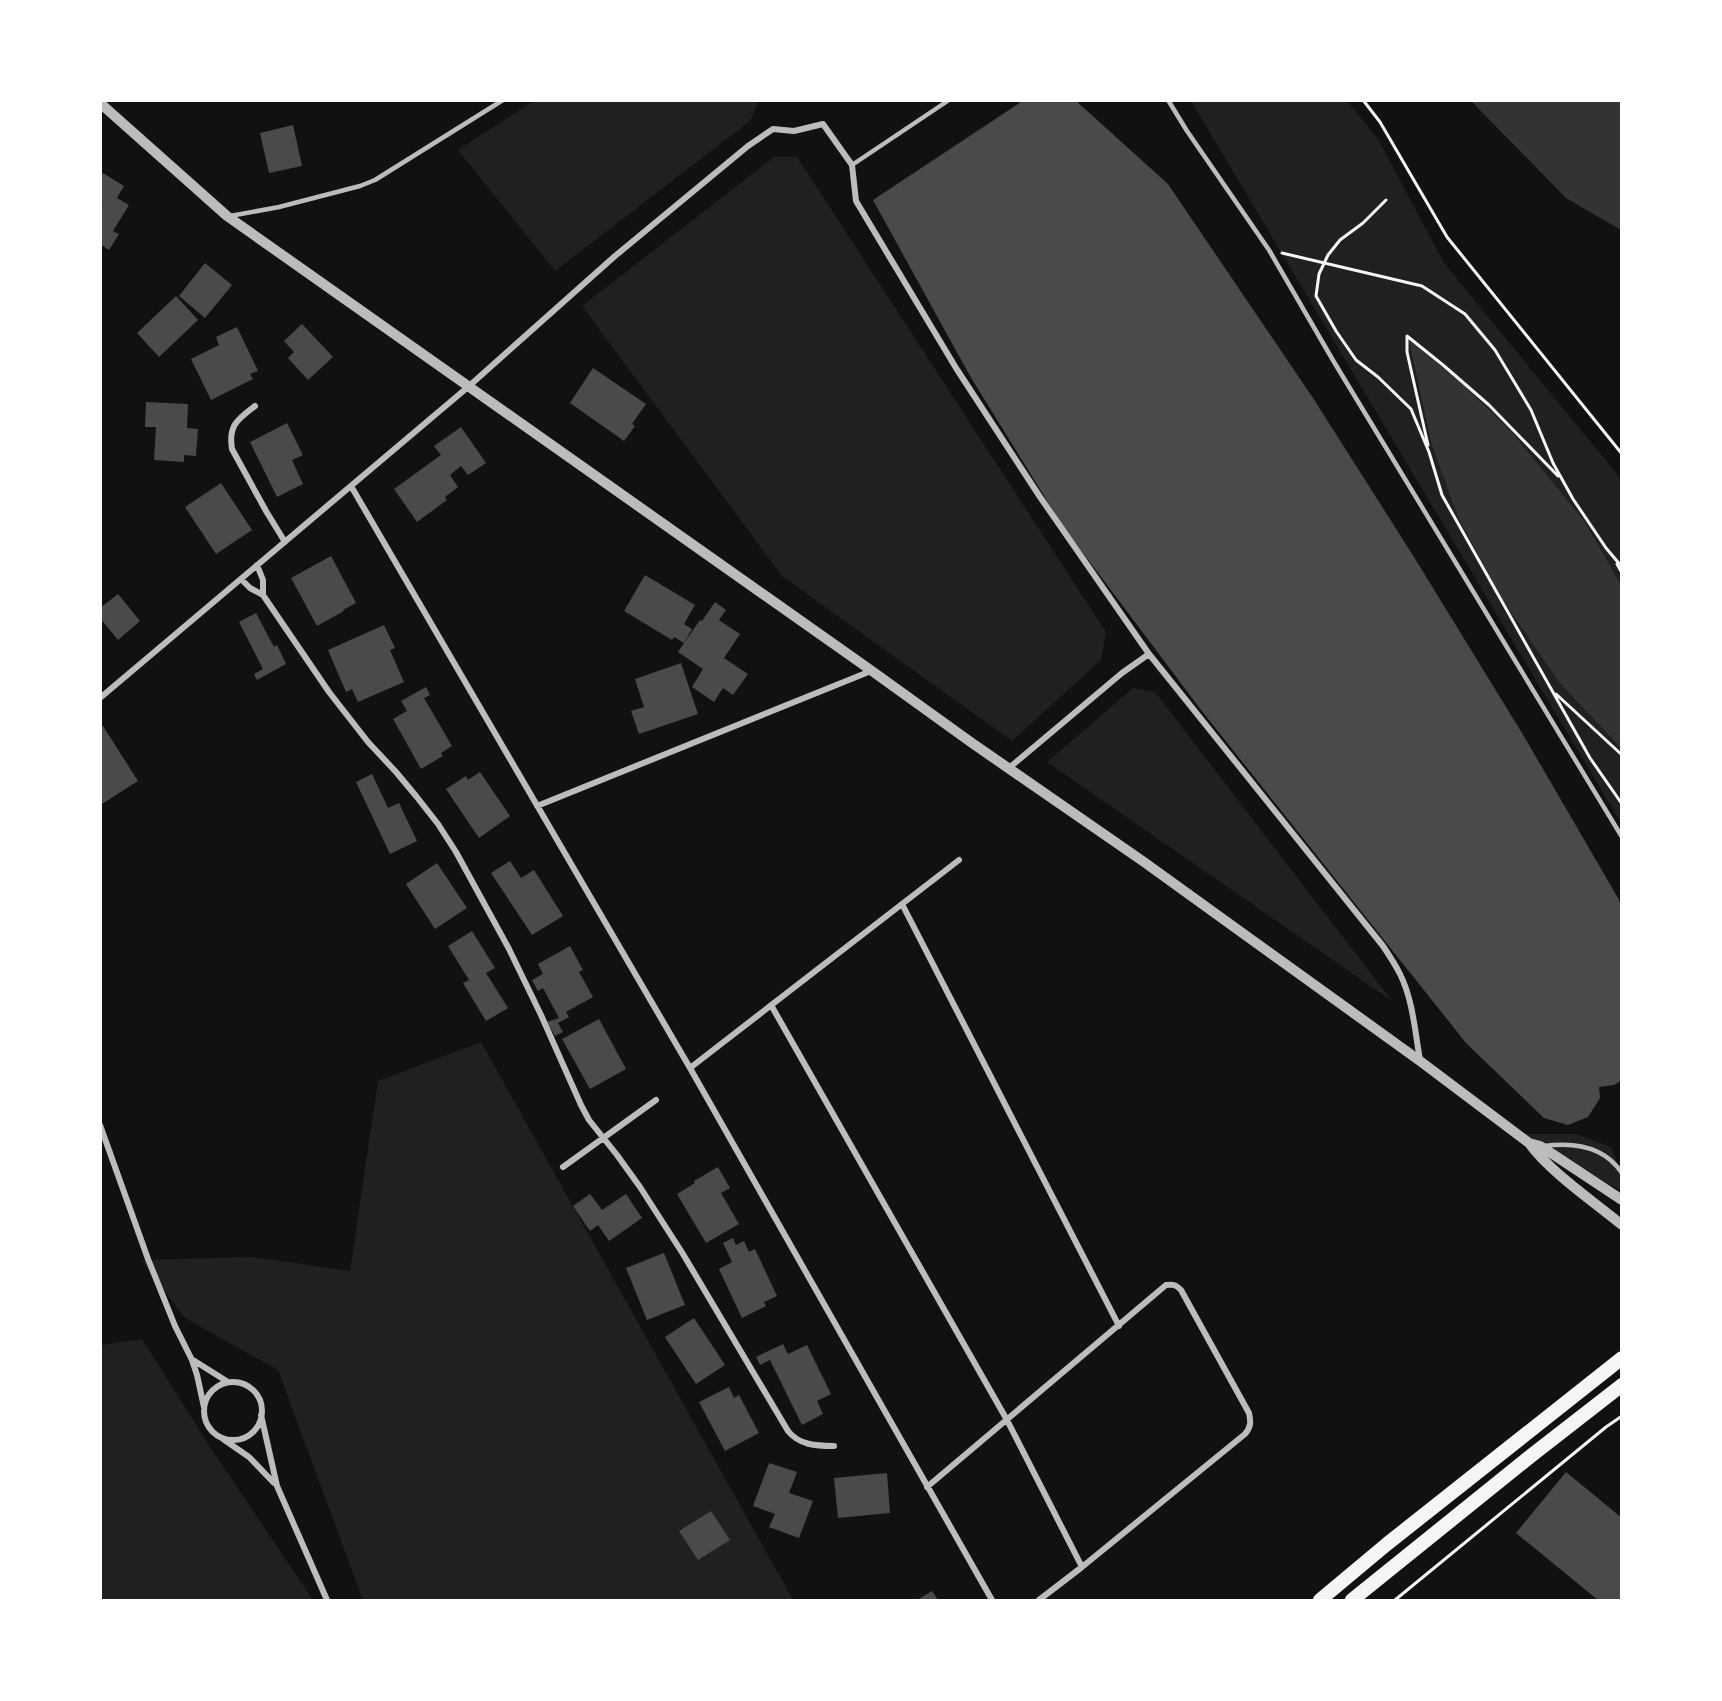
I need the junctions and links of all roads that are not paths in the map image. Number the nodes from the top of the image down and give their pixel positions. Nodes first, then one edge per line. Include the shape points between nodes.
1 (503, 100) edge
2 (949, 100) edge
3 (1168, 100) edge
4 (495, 102) edge
5 (100, 103) edge
6 (852, 165) junction
7 (227, 216) junction
8 (468, 387) junction
9 (255, 406) dead end
10 (351, 486) junction
11 (285, 542) junction
12 (257, 565) junction
13 (240, 579) junction
14 (263, 595) junction
15 (1149, 654) junction
16 (872, 671) junction
17 (100, 698) edge
18 (1009, 768) junction
19 (537, 806) junction
20 (1622, 837) edge
21 (959, 860) dead end
22 (902, 904) junction
23 (771, 1005) junction
24 (1420, 1061) junction
25 (690, 1068) junction
26 (656, 1100) dead end
27 (100, 1125) edge
28 (603, 1138) junction
29 (1529, 1143) junction
30 (1540, 1146) junction
31 (563, 1167) dead end
32 (1622, 1173) edge
33 (1622, 1200) edge
34 (1622, 1225) edge
35 (1119, 1326) junction
36 (1622, 1358) edge
37 (192, 1360) junction
38 (228, 1382) junction
39 (1622, 1385) edge
40 (204, 1407) junction
41 (261, 1415) junction
42 (1007, 1420) junction
43 (220, 1437) junction
44 (834, 1446) dead end
45 (277, 1486) junction
46 (927, 1487) junction
47 (1082, 1568) junction
48 (327, 1600) edge
49 (992, 1600) edge
50 (1039, 1600) edge
51 (1320, 1600) edge
52 (1352, 1600) edge

1 - 4 lane
2 - 6 lane
3 - 20 lane via 1269,250
4 - 7 lane via 375,180 279,207
5 - 7 street
6 - 8 street via 823,124 794,130 773,129 615,256
6 - 15 street via 856,201 956,368
7 - 8 street
8 - 10 street
8 - 16 street
9 - 11 street via 235,423 230,439 232,449
10 - 11 street
10 - 19 street
11 - 12 street
12 - 13 street
12 - 14 street
13 - 14 street
13 - 17 street
14 - 28 street via 329,692 438,824 456,852 508,947 581,1105
15 - 18 street
15 - 24 street via 1393,960 1409,999
16 - 18 street
16 - 19 street
18 - 24 street
19 - 25 street
21 - 22 street
22 - 23 street
22 - 35 street
23 - 25 street
23 - 42 street
24 - 29 street
25 - 46 street
26 - 28 street
27 - 37 street via 148,1259
28 - 31 street
28 - 44 street via 683,1254 788,1431 806,1444
29 - 30 street
29 - 34 street
30 - 32 lane via 1584,1146 1606,1156
30 - 33 street
35 - 42 street
35 - 47 street via 1166,1285 1177,1286 1251,1422 1245,1434
36 - 51 main road
37 - 38 street
37 - 40 street
38 - 40 street via 212,1391
38 - 41 street via 253,1390
39 - 52 main road
40 - 43 street via 207,1425
41 - 43 street via 259,1424 246,1437
41 - 45 street
42 - 46 street
42 - 47 street
43 - 45 street via 249,1457
45 - 48 street
46 - 49 street
47 - 50 street

